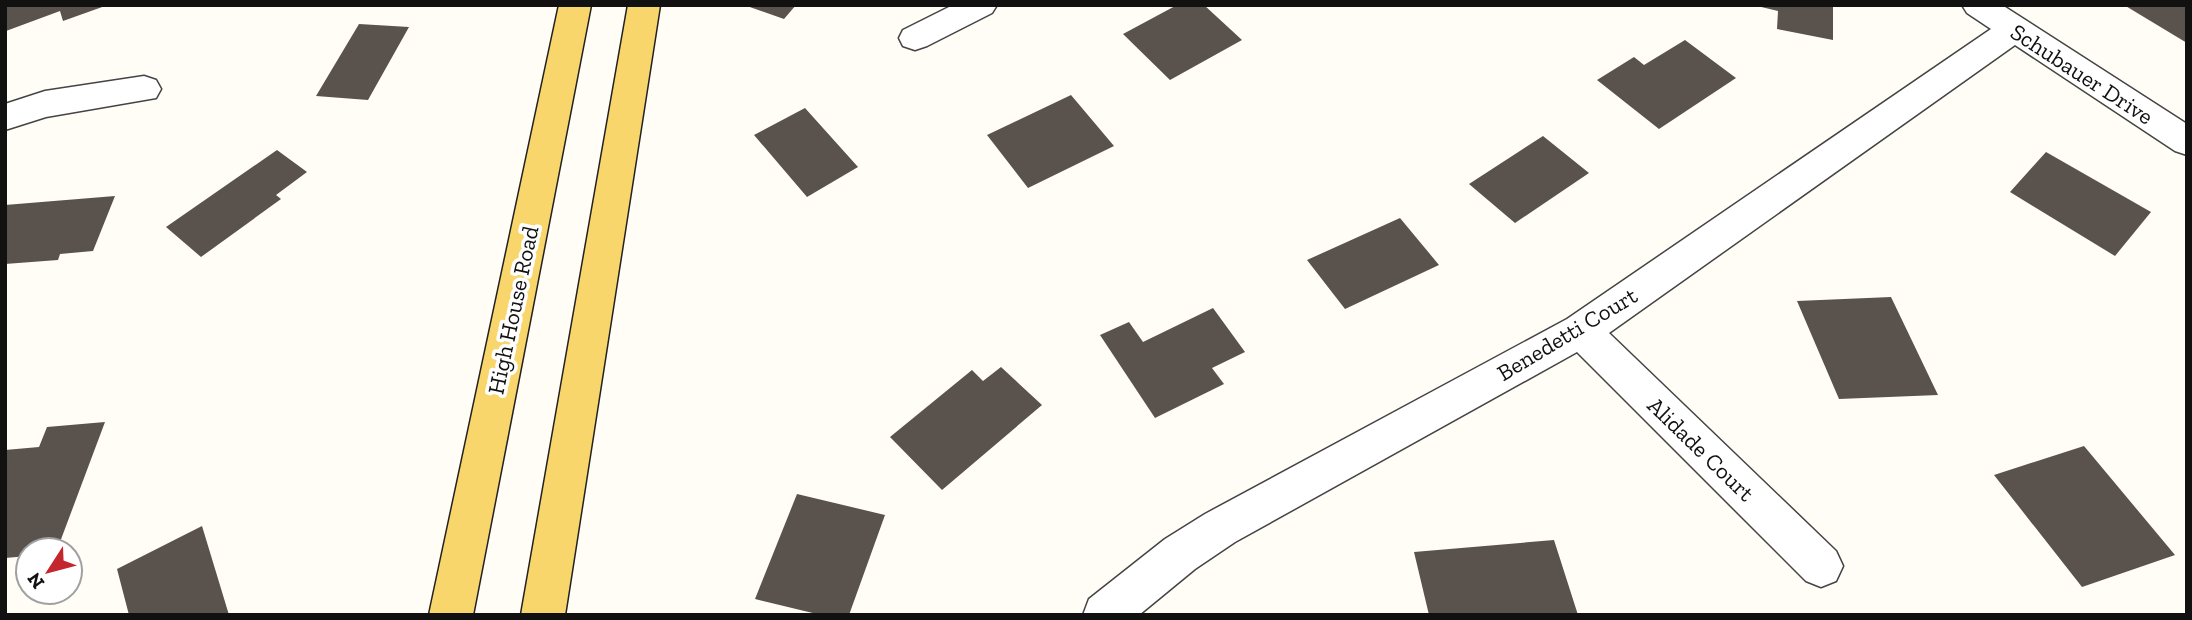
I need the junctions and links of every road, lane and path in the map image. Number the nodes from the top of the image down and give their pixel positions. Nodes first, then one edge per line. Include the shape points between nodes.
1 (575, 5) edge
2 (644, 5) edge
3 (981, 5) edge
4 (1978, 5) edge
5 (2013, 30) junction
6 (915, 38) dead end
7 (144, 89) dead end
8 (5, 117) edge
9 (2187, 142) edge
10 (1581, 331) junction
11 (1821, 566) dead end
12 (1105, 614) edge
13 (451, 615) edge
14 (543, 615) edge

1 - 13 main road, High House Road
2 - 14 main road
3 - 6 street
4 - 5 street, Schubauer Drive
5 - 9 street, Schubauer Drive
5 - 10 street, Benedetti Court
7 - 8 street via 45,104
10 - 11 street, Alidade Court
10 - 12 street, Benedetti Court via 1220,528

